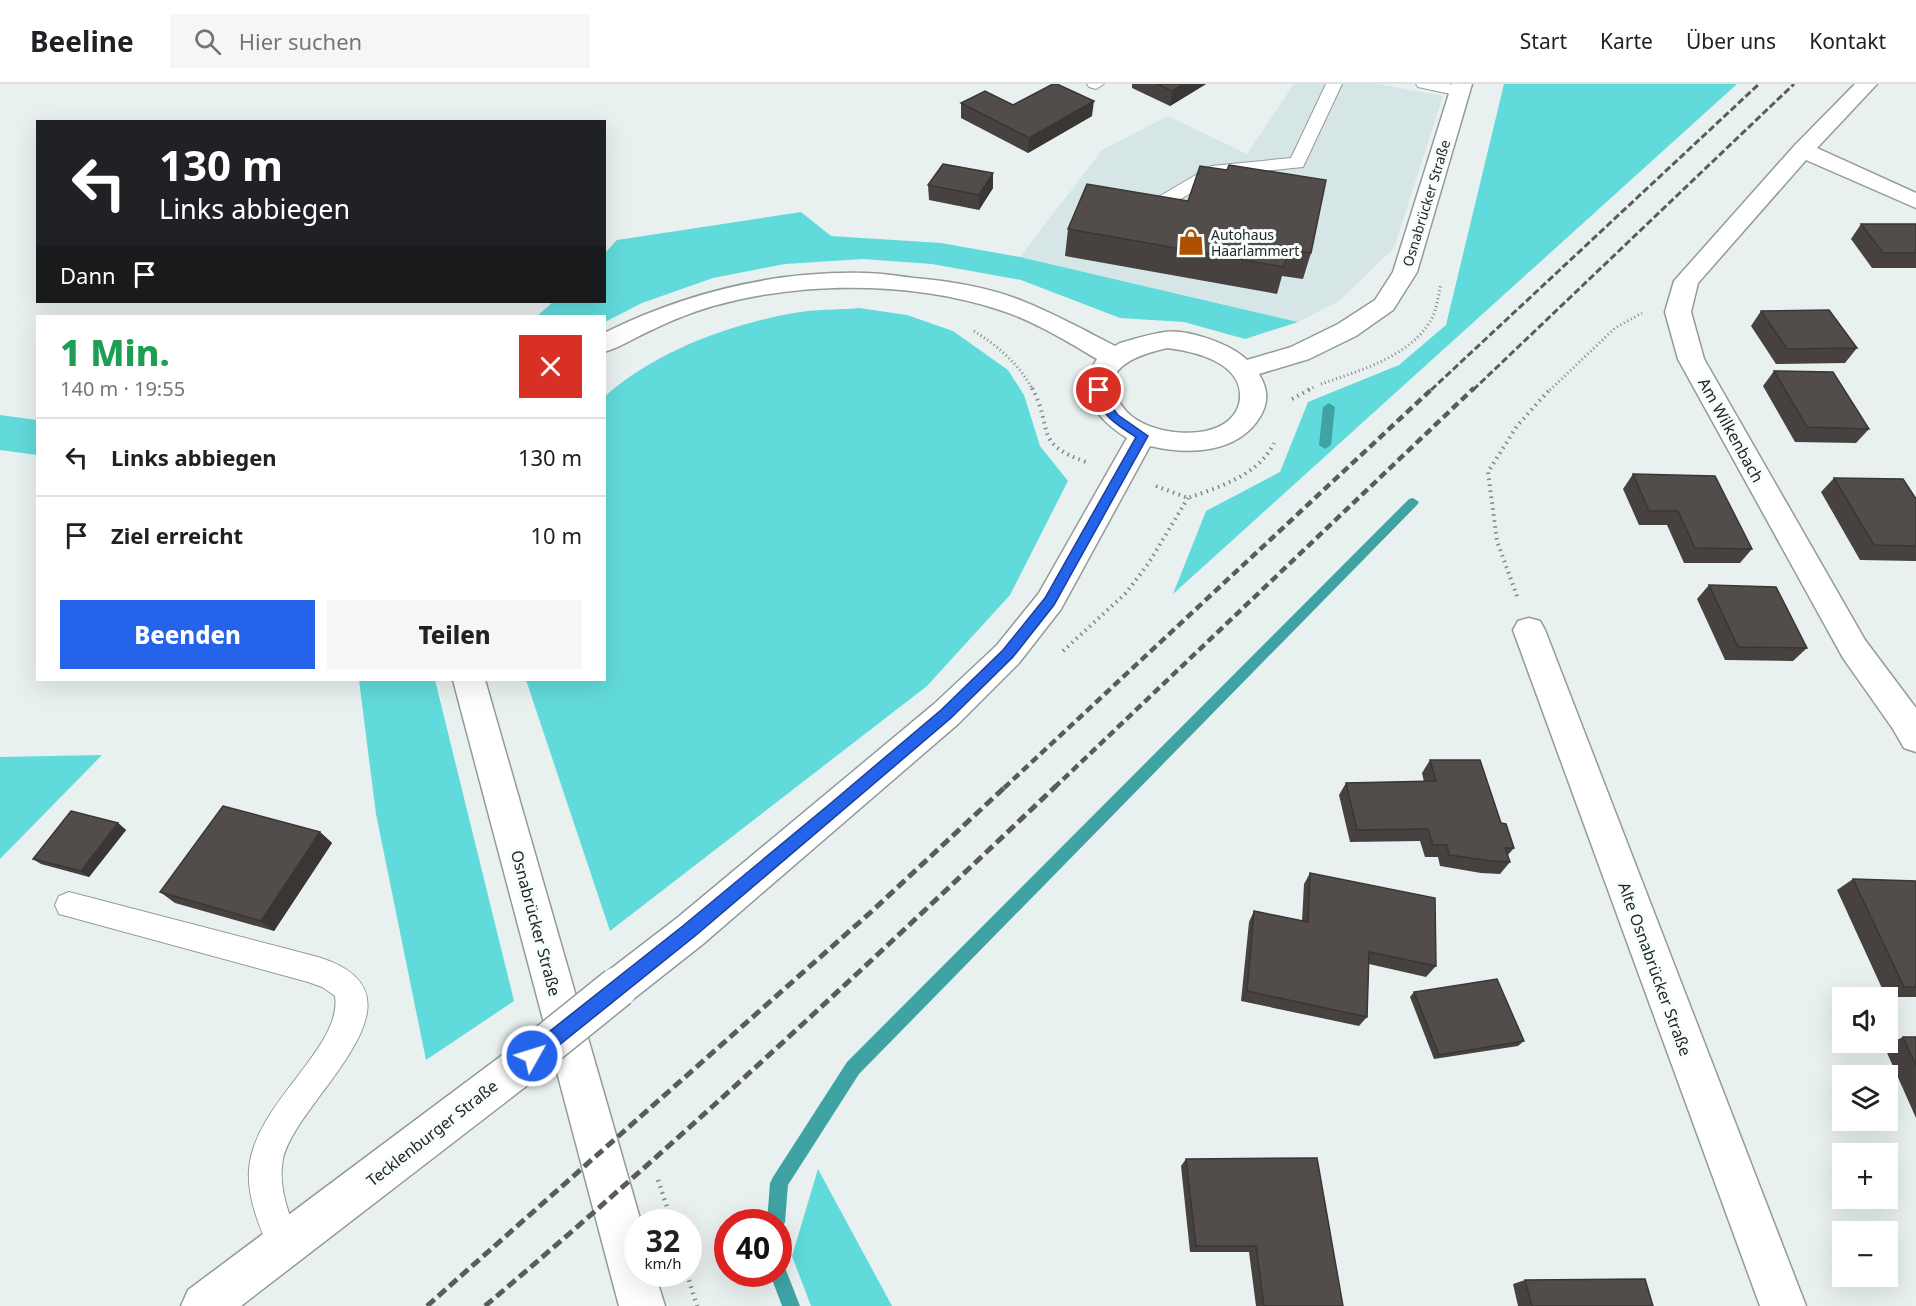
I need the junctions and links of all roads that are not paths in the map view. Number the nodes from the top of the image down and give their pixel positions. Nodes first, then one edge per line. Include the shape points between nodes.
1 (1334, 84) edge
2 (1424, 84) edge
3 (1867, 84) edge
4 (1461, 87) edge
5 (1803, 150) junction
6 (1123, 200) edge
7 (1916, 201) edge
8 (606, 343) edge
9 (1114, 357) junction
10 (1243, 370) junction
11 (1142, 436) junction
12 (1529, 630) road end
13 (469, 681) edge
14 (1912, 726) edge
15 (69, 905) dead end
16 (285, 1247) junction
17 (204, 1306) edge
18 (642, 1306) edge
19 (1783, 1306) edge

1 - 6 lane via 1297,162 1217,170 1158,205
2 - 4 lane
3 - 5 street, Am Wilkenbach
4 - 10 street, Osnabrücker Straße via 1405,273 1383,304 1347,330 1300,353
5 - 7 street
5 - 14 street, Am Wilkenbach via 1686,281 1678,312 1691,359 1854,650
8 - 9 street via 703,301 761,287 864,280 949,289 1010,305
9 - 10 street via 1147,342 1188,342 1229,358
9 - 11 street via 1101,375 1102,403 1114,418
10 - 11 street via 1254,398 1251,411 1239,426 1220,437 1195,442
11 - 16 street, Tecklenburger Straße, bridge via 1050,601 1008,654 946,714 690,931
12 - 19 street, Alte Osnabrücker Straße
13 - 18 street, Osnabrücker Straße
15 - 16 lane via 308,968 334,976 347,987 352,1006 347,1029 282,1124 267,1157 265,1192
16 - 17 street, Tecklenburger Straße

